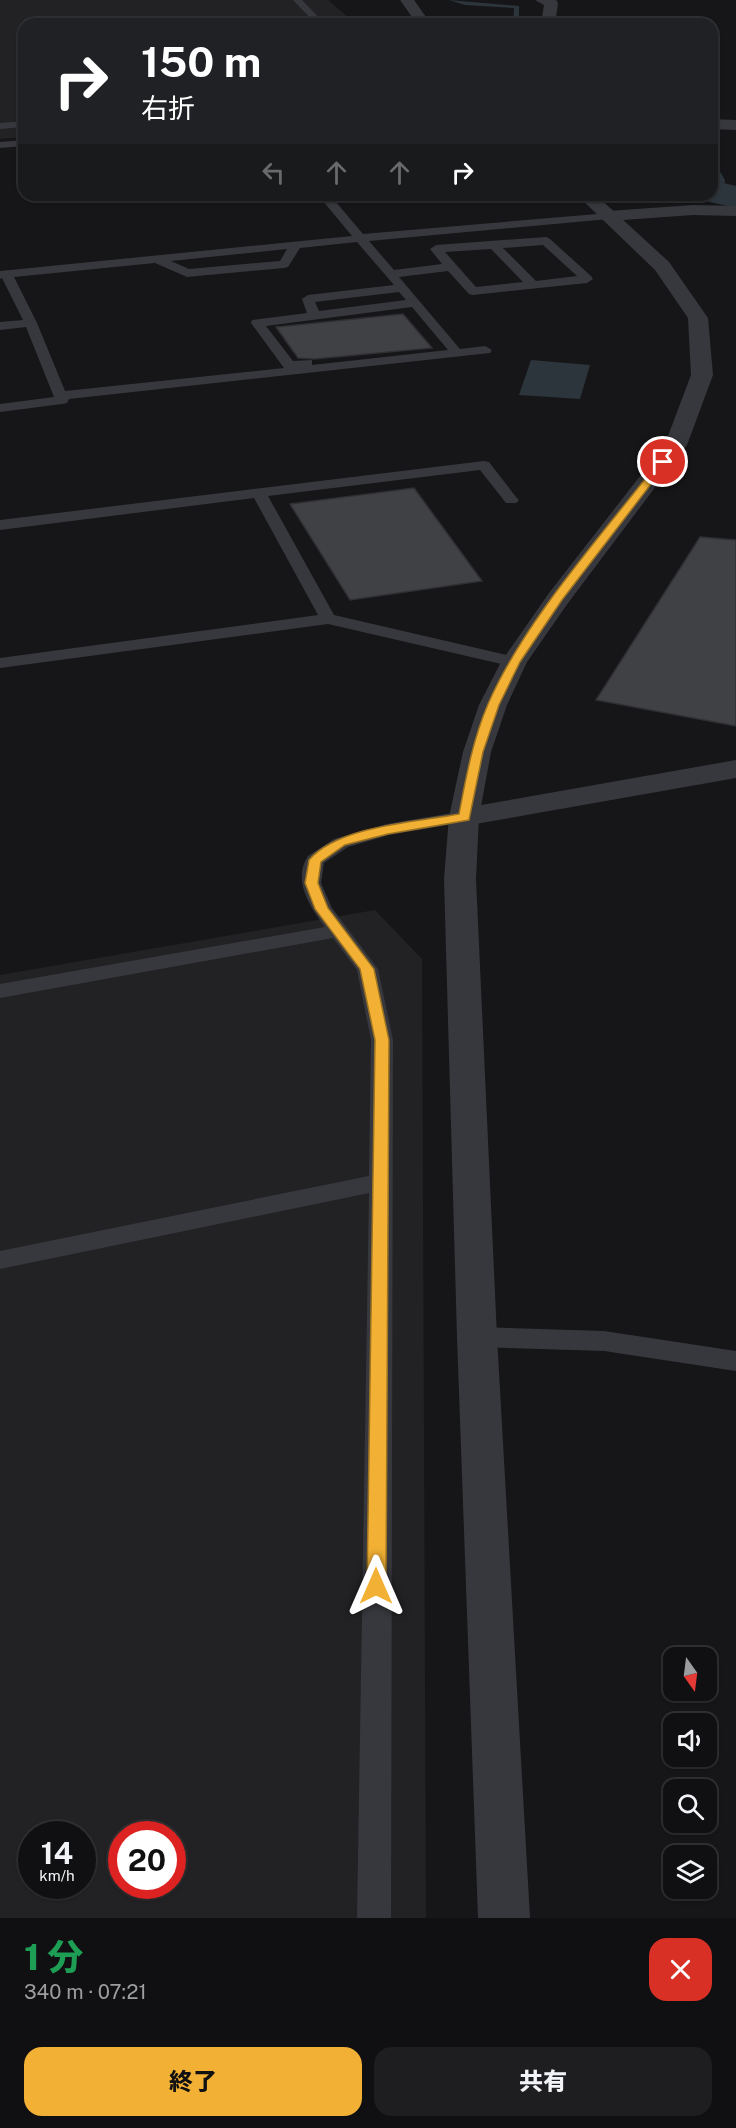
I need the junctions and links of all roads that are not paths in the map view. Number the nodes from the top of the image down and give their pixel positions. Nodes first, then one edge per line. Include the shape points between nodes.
1 (297, 0) edge
2 (406, 0) edge
3 (543, 0) edge
4 (315, 18) edge
5 (420, 18) edge
6 (549, 18) edge
7 (18, 124) edge
8 (718, 124) edge
9 (736, 125) edge
10 (0, 126) edge
11 (18, 144) edge
12 (0, 146) edge
13 (329, 201) edge
14 (694, 202) edge
15 (598, 205) edge
16 (736, 211) edge
17 (361, 238) junction
18 (296, 245) junction
19 (495, 246) junction
20 (156, 259) junction
21 (451, 267) junction
22 (3, 274) edge
23 (391, 274) junction
24 (532, 284) junction
25 (403, 288) junction
26 (416, 303) junction
27 (314, 315) junction
28 (31, 323) junction
29 (0, 326) edge
30 (429, 350) dead end
31 (485, 350) dead end
32 (457, 353) junction
33 (61, 396) junction
34 (0, 408) edge
35 (258, 492) junction
36 (511, 500) dead end
37 (0, 525) edge
38 (328, 619) junction
39 (514, 662) junction
40 (0, 663) edge
41 (736, 769) edge
42 (464, 817) junction
43 (337, 931) junction
44 (0, 991) edge
45 (379, 1182) junction
46 (0, 1260) edge
47 (477, 1337) junction
48 (736, 1361) edge
49 (374, 1918) edge
50 (504, 1918) edge

1 - 4 lane
2 - 5 street
3 - 6 street via 550,3
7 - 10 lane
8 - 9 street
11 - 12 lane
13 - 17 lane
14 - 15 street
14 - 16 street
15 - 17 lane
15 - 39 street via 662,266 698,318 702,375 676,445 558,598
17 - 18 lane
17 - 23 lane
18 - 20 lane
18 - 20 lane via 284,264 188,273
19 - 21 lane via 436,249
19 - 24 lane
19 - 24 lane via 546,241 587,279
20 - 22 lane
21 - 23 lane
21 - 24 lane via 473,291
22 - 28 lane
23 - 25 lane
25 - 26 lane
25 - 27 lane via 308,299
26 - 27 lane
26 - 32 lane
27 - 30 lane via 257,323 290,365
28 - 29 lane
28 - 33 lane
31 - 32 lane
32 - 33 lane
33 - 34 lane via 62,400
35 - 36 lane via 484,465
35 - 37 lane
35 - 38 lane
38 - 39 lane
38 - 40 lane
39 - 42 street via 493,705 477,752
41 - 42 street
42 - 43 lane via 387,830 341,843 315,860 311,883
42 - 47 street via 460,879
43 - 44 lane
43 - 45 lane via 367,969 382,1040
45 - 46 lane
45 - 49 lane
47 - 48 lane via 604,1341
47 - 50 street

